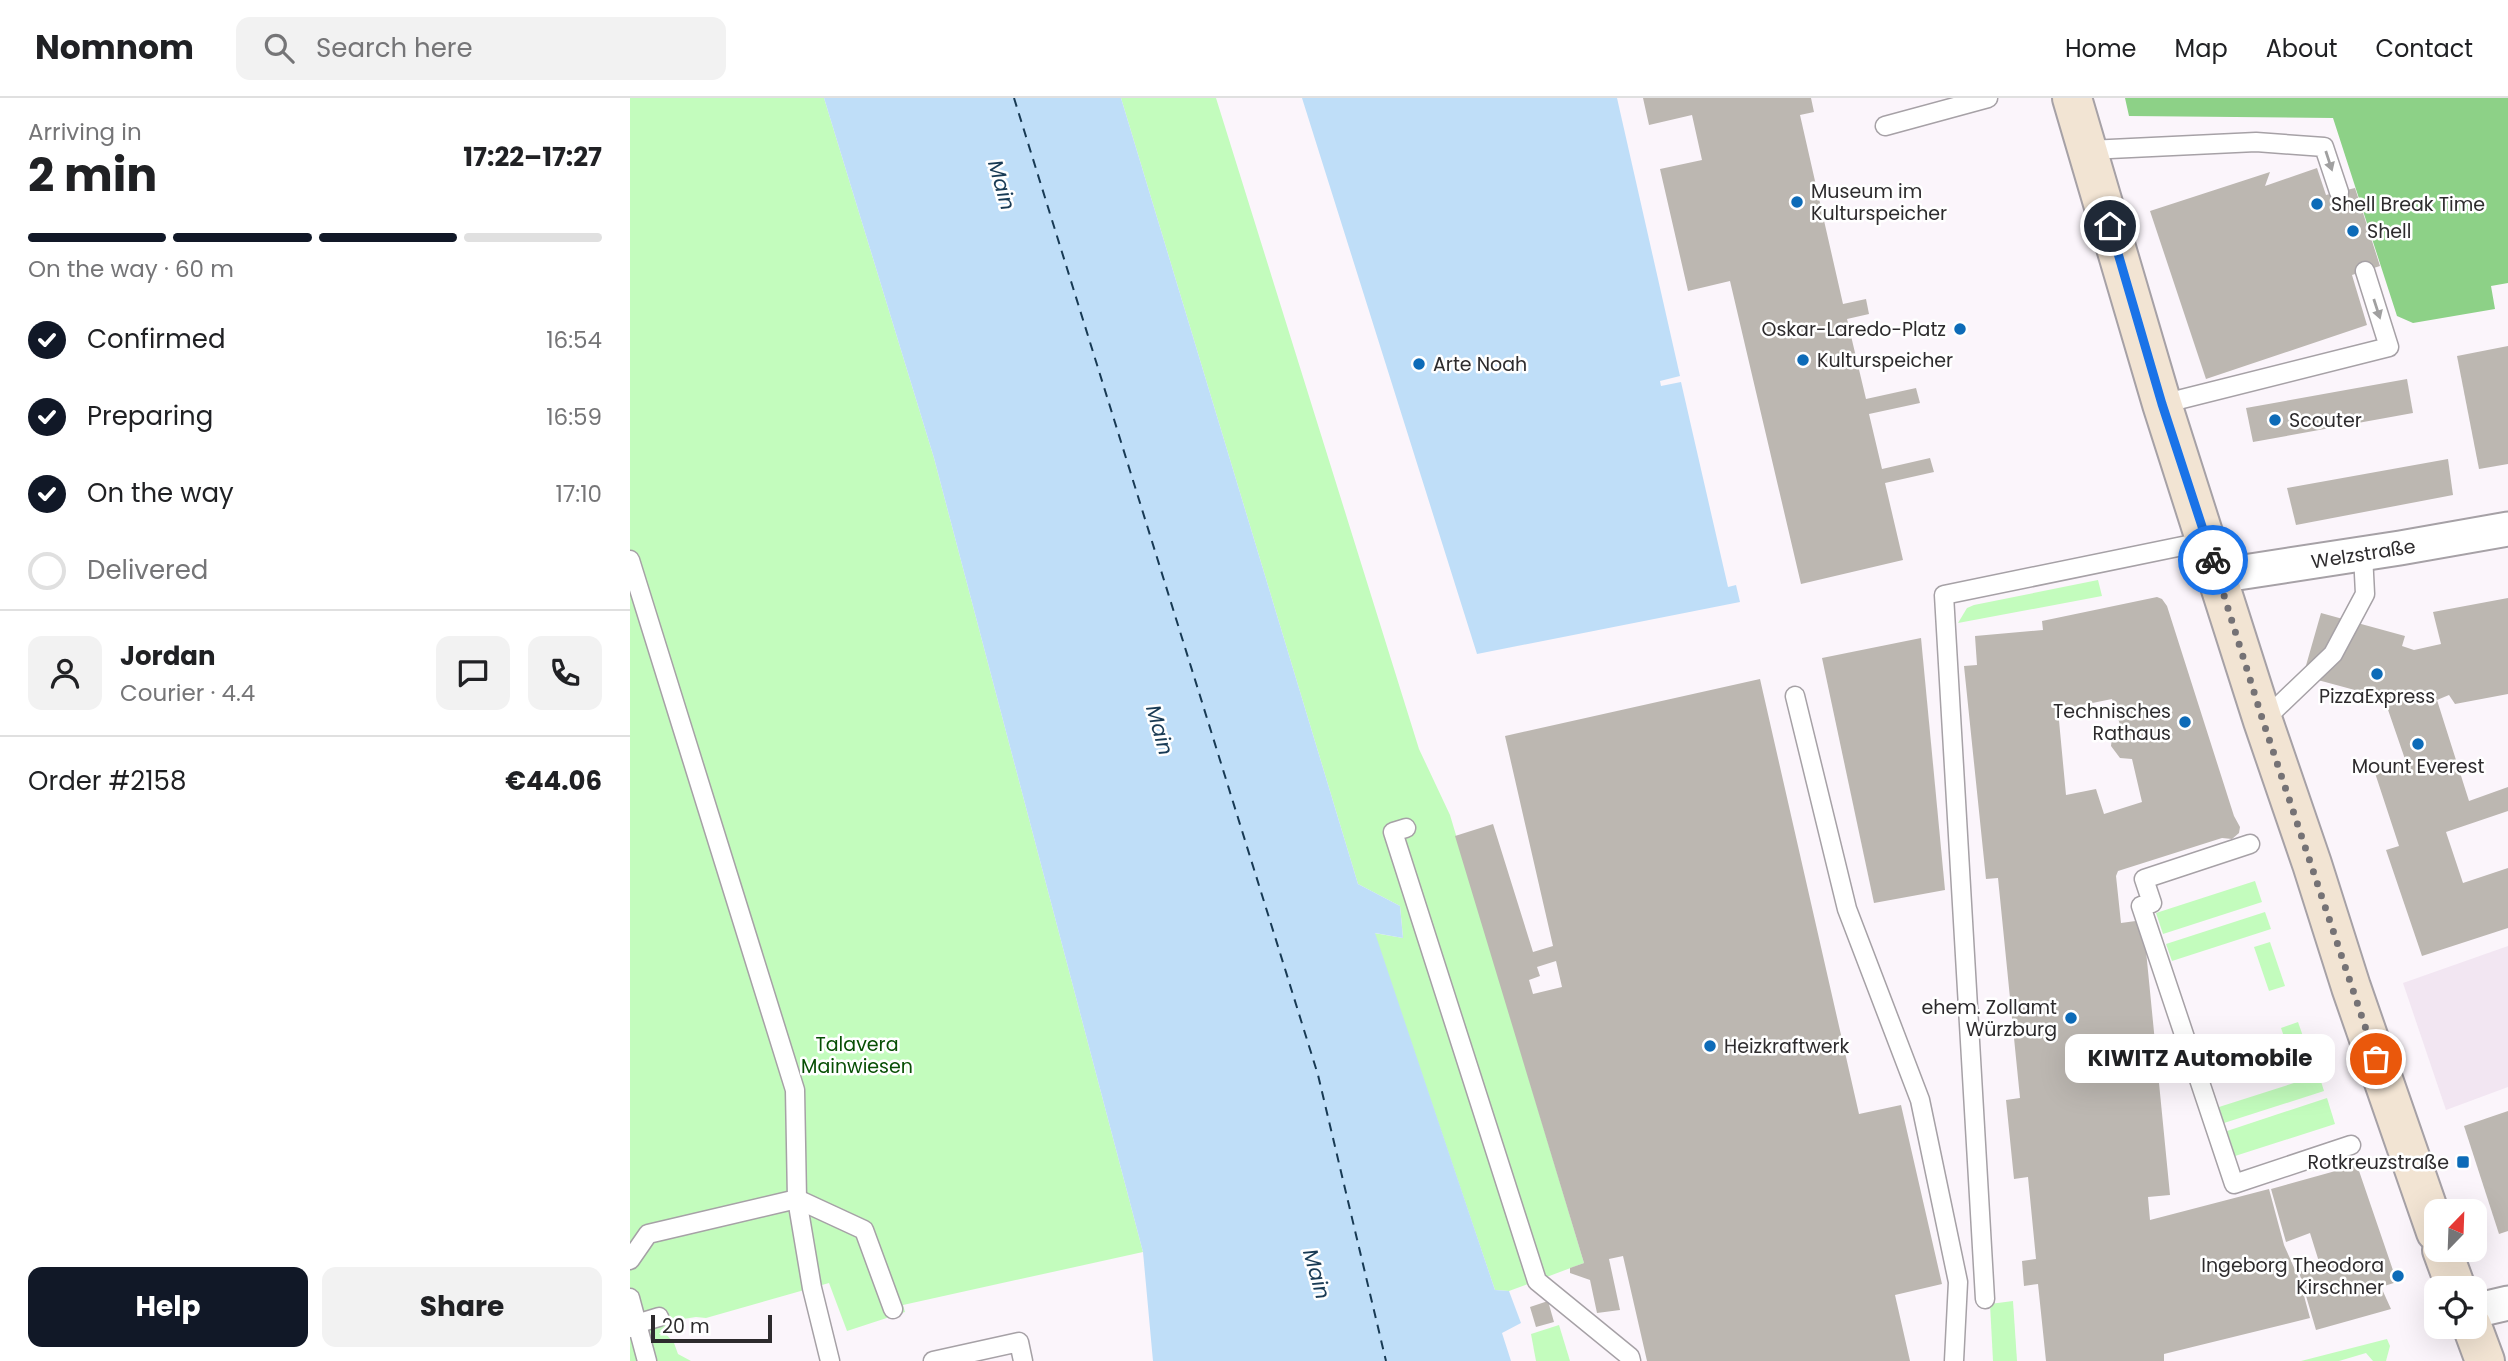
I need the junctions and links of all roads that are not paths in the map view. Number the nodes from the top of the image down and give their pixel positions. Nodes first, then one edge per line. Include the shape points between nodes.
1 (1988, 98) edge
2 (2072, 98) edge
3 (1885, 126) dead end
4 (2089, 150) junction
5 (2339, 192) dead end
6 (2365, 271) dead end
7 (2162, 404) junction
8 (2508, 529) edge
9 (2363, 554) junction
10 (2212, 559) junction
11 (630, 560) edge
12 (1795, 696) dead end
13 (2263, 721) junction
14 (1406, 828) dead end
15 (2250, 844) dead end
16 (2351, 1145) dead end
17 (797, 1199) junction
18 (2425, 1199) edge
19 (630, 1260) edge
20 (630, 1298) edge
21 (1985, 1299) dead end
22 (2508, 1303) edge
23 (893, 1308) dead end
24 (2487, 1308) edge
25 (659, 1317) dead end
26 (633, 1326) edge
27 (2477, 1339) edge
28 (647, 1361) edge
29 (830, 1361) edge
30 (933, 1361) edge
31 (1023, 1361) edge
32 (1631, 1361) edge
33 (1954, 1361) edge
34 (2485, 1361) edge

1 - 3 lane
2 - 4 main road
4 -> 5 lane via 2256,142 2324,147
4 - 7 main road
6 -> 7 lane via 2389,347
7 - 10 main road
8 - 9 street, Welzstraße
9 - 10 street, Welzstraße
9 - 13 lane via 2365,594 2333,654
10 - 13 main road
10 - 21 lane via 1944,595
11 - 17 lane via 795,1090
12 - 33 lane via 1847,909 1920,1100 1958,1282
13 - 18 main road
14 - 32 lane via 1393,832 1537,1281
15 - 16 lane via 2144,880 2152,903 2141,906 2234,1184
17 - 19 lane via 648,1234
17 - 23 lane via 864,1230
17 - 29 lane
20 - 26 lane
22 - 24 street
25 - 26 lane
26 - 28 lane
27 - 34 main road
30 - 31 lane via 1019,1342

